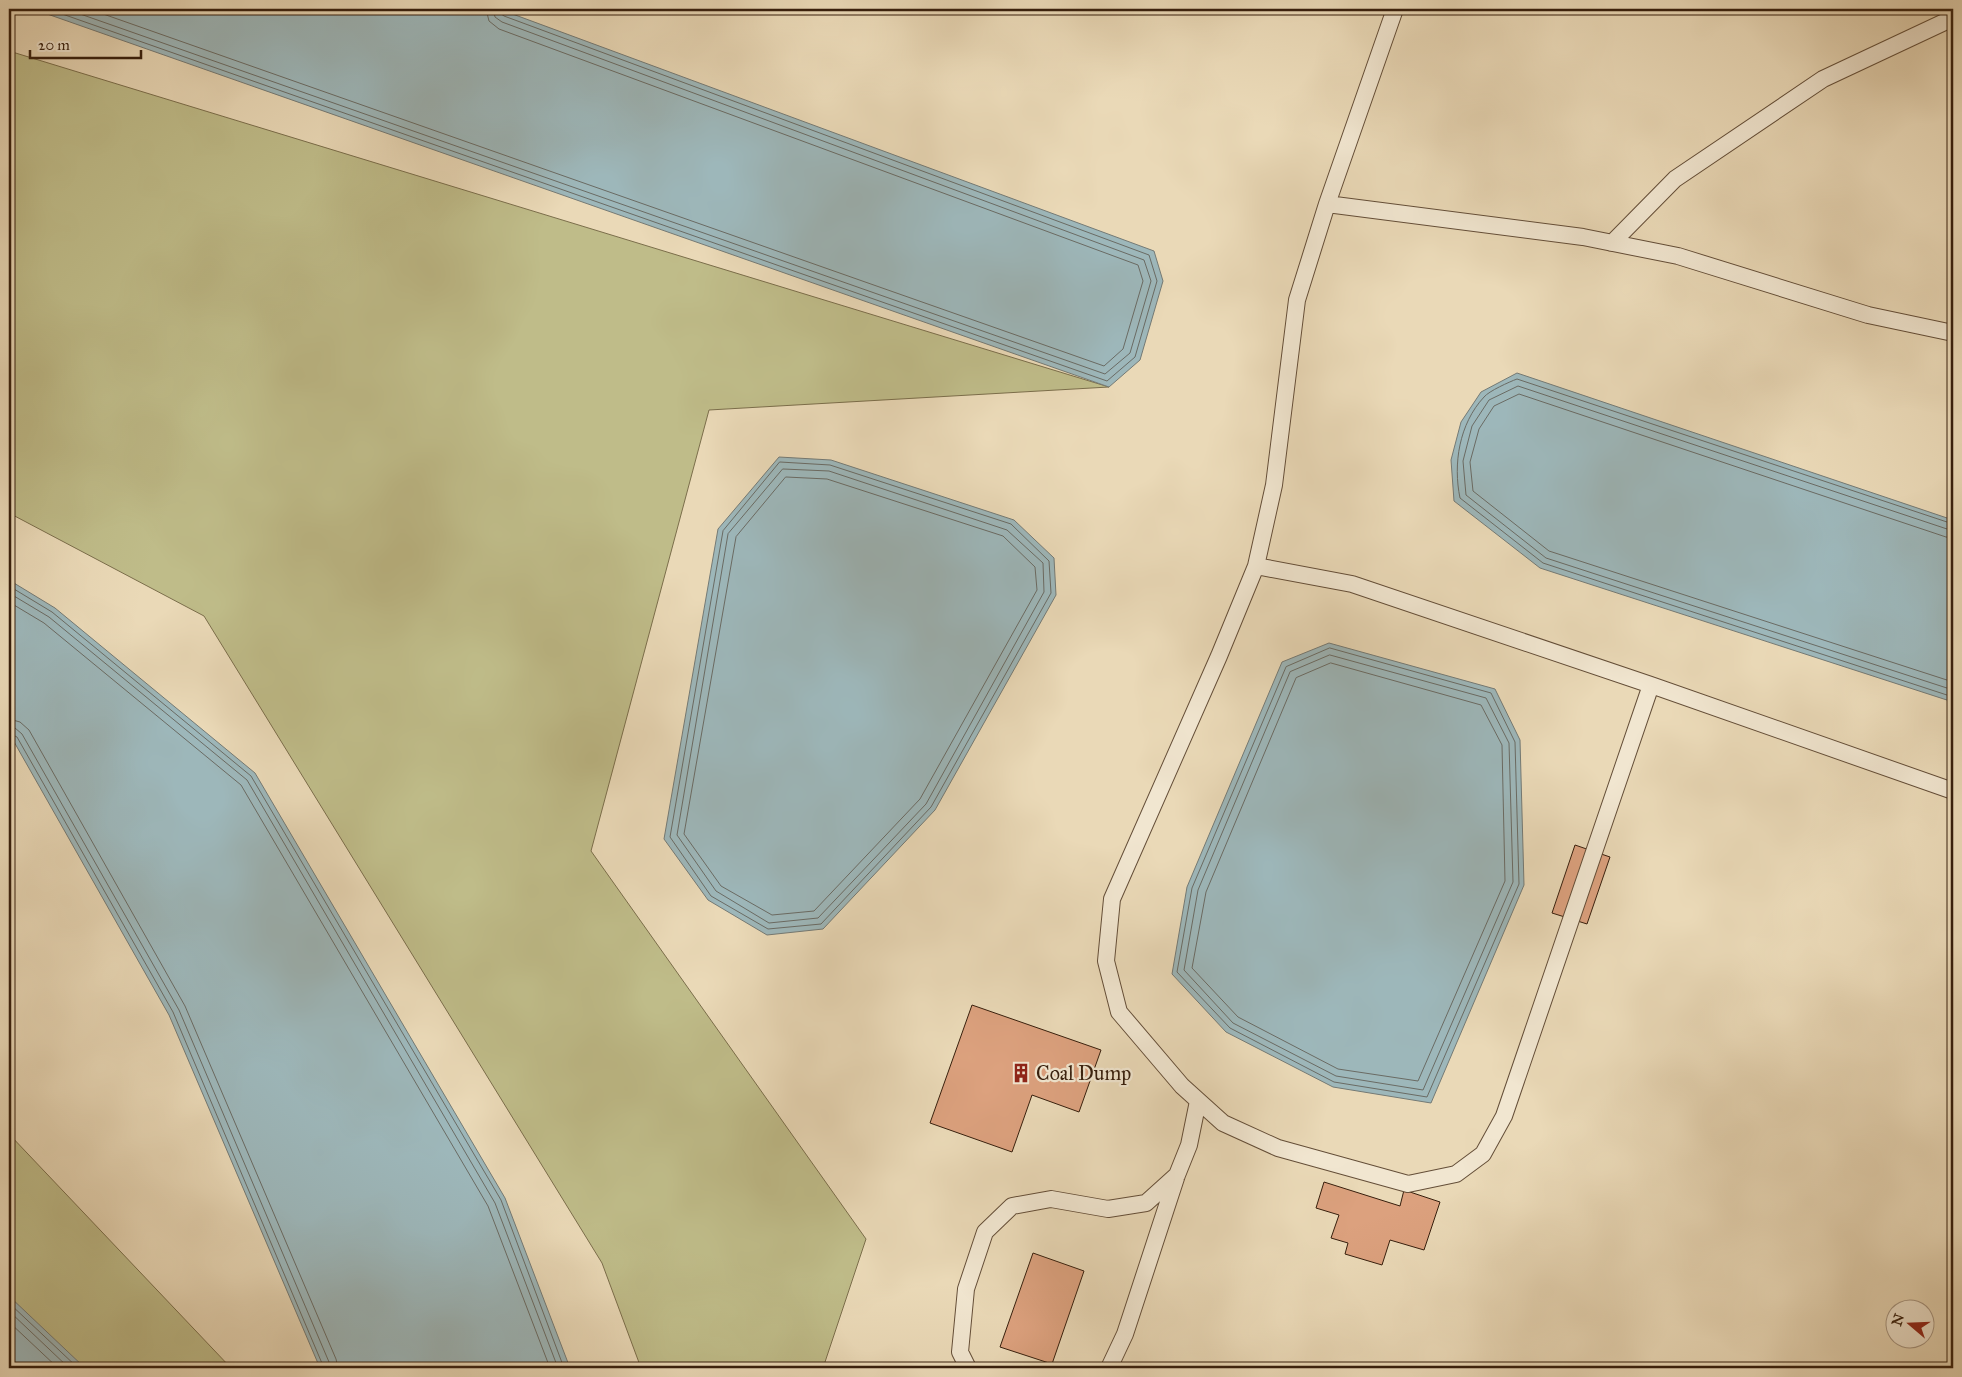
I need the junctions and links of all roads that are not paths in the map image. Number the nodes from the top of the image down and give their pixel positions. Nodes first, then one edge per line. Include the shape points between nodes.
1 (1394, 9) edge
2 (1953, 18) edge
3 (1327, 204) junction
4 (1612, 243) junction
5 (1953, 332) edge
6 (1256, 566) junction
7 (1651, 685) junction
8 (1953, 791) edge
9 (1198, 1101) junction
10 (1177, 1175) junction
11 (968, 1368) edge
12 (1110, 1368) edge

1 - 3 lane
2 - 4 lane via 1823,79 1675,179
3 - 4 lane
3 - 6 lane via 1297,300 1274,485
4 - 5 lane via 1678,256 1868,315
6 - 7 lane via 1352,584
6 - 9 lane via 1112,899 1106,962 1119,1012
7 - 8 lane
7 - 9 lane via 1504,1116 1483,1154 1456,1174 1408,1184 1278,1148 1223,1123
9 - 10 lane via 1189,1146
10 - 11 lane via 1146,1203 1108,1209 1051,1199 1012,1206 985,1232 966,1288 960,1352
10 - 12 lane via 1125,1334

